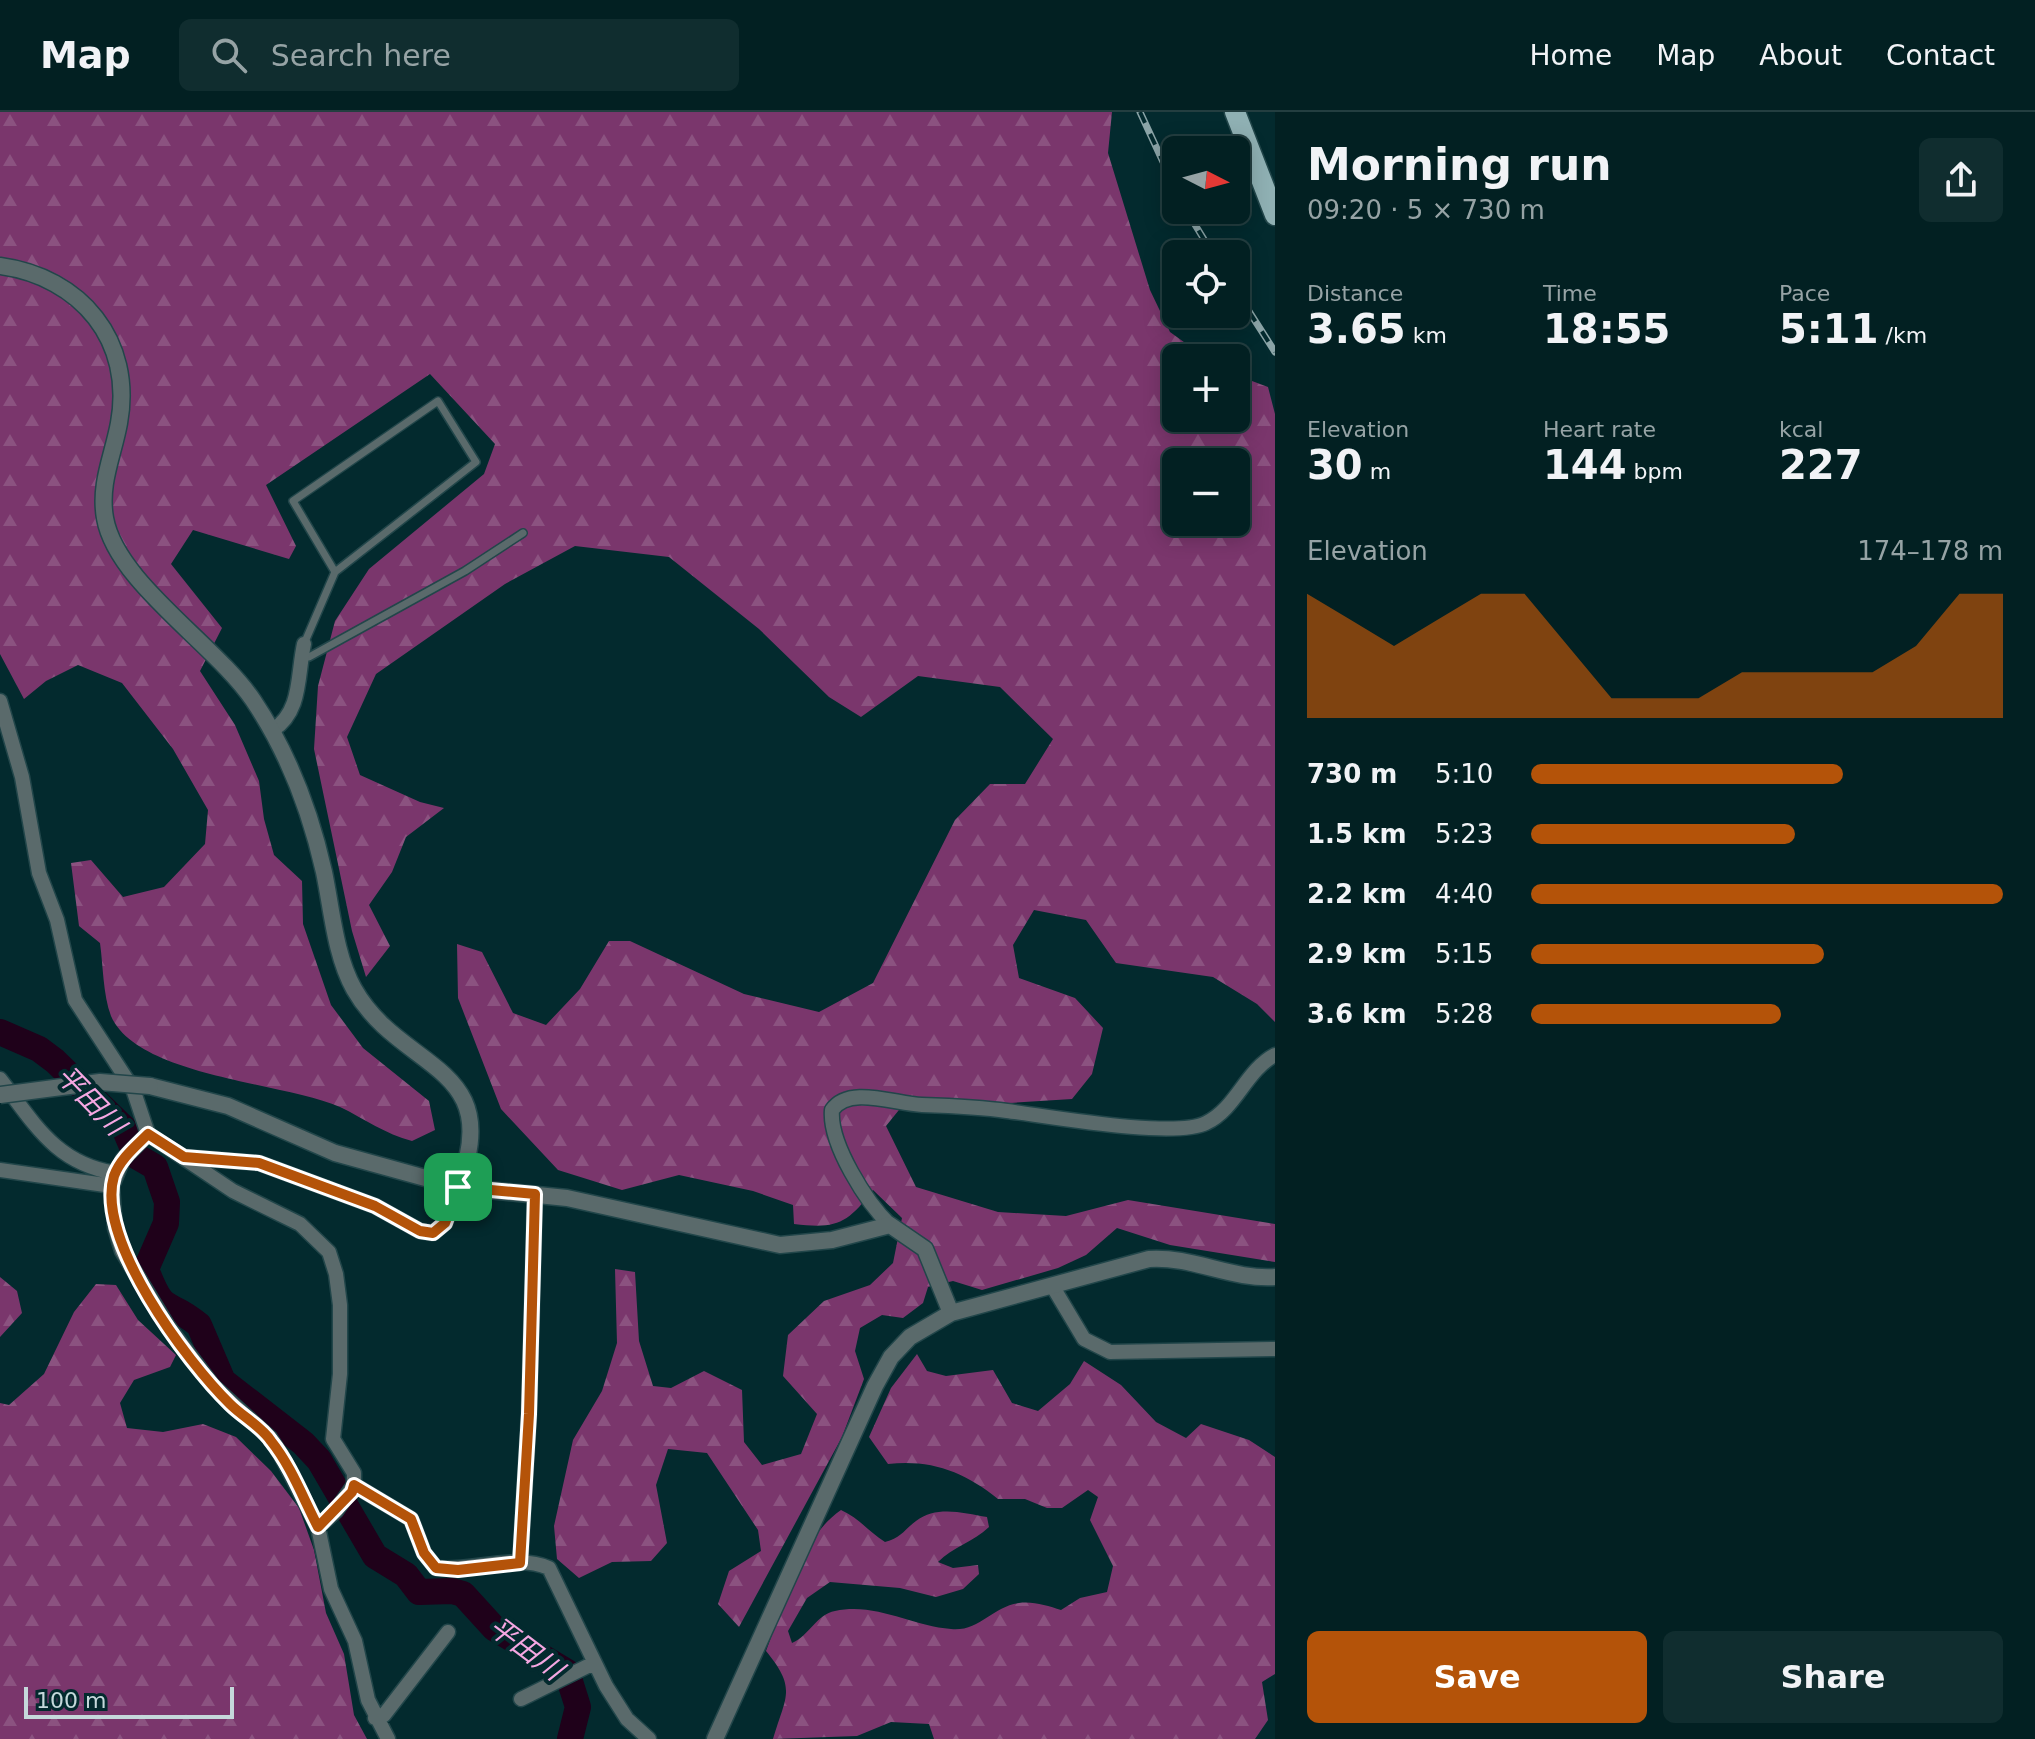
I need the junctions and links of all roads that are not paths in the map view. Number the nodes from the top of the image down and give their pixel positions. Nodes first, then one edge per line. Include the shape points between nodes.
1 (1235, 112) edge
2 (1275, 215) edge
3 (0, 266) edge
4 (523, 533) dead end
5 (335, 572) junction
6 (303, 650) junction
7 (0, 701) edge
8 (273, 730) junction
9 (1275, 1055) edge
10 (0, 1079) edge
11 (0, 1095) edge
12 (148, 1134) junction
13 (184, 1157) junction
14 (0, 1170) edge
15 (114, 1179) junction
16 (458, 1187) junction
17 (535, 1194) junction
18 (890, 1225) junction
19 (1275, 1277) edge
20 (1053, 1287) junction
21 (951, 1313) junction
22 (1275, 1349) edge
23 (350, 1491) junction
24 (318, 1527) junction
25 (520, 1563) junction
26 (448, 1632) dead end
27 (594, 1663) junction
28 (521, 1699) dead end
29 (375, 1718) junction
30 (388, 1739) edge
31 (649, 1739) edge
32 (715, 1739) edge

1 - 2 main road
3 - 8 street via 62,286 105,328 118,358 123,390 104,489 105,520 114,542 133,573 227,666
4 - 6 lane via 309,657
5 - 5 lane via 476,462 438,401 293,501
5 - 6 lane
6 - 8 street via 291,716
7 - 12 street via 22,777 39,873 57,920 75,1000 133,1089
8 - 16 street via 310,817 352,987 390,1033 443,1071 467,1105 471,1147
9 - 18 street via 1204,1125 1131,1126 967,1106 840,1099 832,1110 835,1133 870,1206
10 - 15 street via 65,1156
11 - 16 street, bridge via 100,1082 150,1086 228,1106 335,1153
12 - 13 street
12 - 15 street
13 - 16 street via 259,1163 433,1233 445,1223
13 - 23 street via 233,1191 300,1224 329,1252 340,1305 333,1439 354,1473
14 - 15 street
15 - 24 street via 115,1228 138,1279 213,1386 270,1438
16 - 17 street
17 - 18 street via 780,1245 832,1240
17 - 25 street
18 - 21 street via 925,1249
19 - 20 street via 1171,1258 1149,1259
20 - 21 street
20 - 22 street via 1084,1339 1110,1352
21 - 32 street via 910,1337 891,1357
23 - 24 street
23 - 25 street via 411,1519 436,1568
24 - 29 street via 331,1589 358,1651
25 - 27 street via 540,1564 555,1576
26 - 29 street via 384,1715
27 - 28 street
27 - 31 street via 627,1719
29 - 30 street

